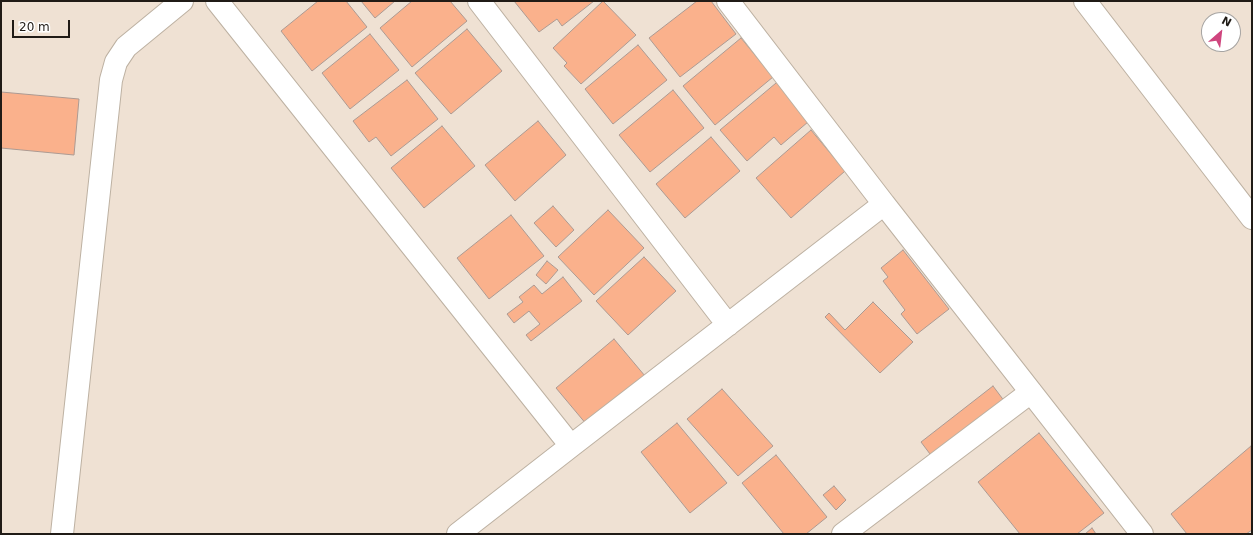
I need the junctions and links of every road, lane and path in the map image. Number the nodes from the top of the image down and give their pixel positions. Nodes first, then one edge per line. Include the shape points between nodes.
1 (182, 1) edge
2 (217, 1) edge
3 (479, 1) edge
4 (728, 1) edge
5 (1085, 1) edge
6 (884, 204) junction
7 (1252, 218) edge
8 (728, 325) junction
9 (1031, 392) junction
10 (571, 446) junction
11 (62, 534) edge
12 (458, 534) edge
13 (843, 534) edge
14 (1142, 534) edge

1 - 11 street via 126,47 116,62 111,80
2 - 10 street
3 - 8 street
4 - 6 street
5 - 7 street
6 - 8 street
6 - 9 street
8 - 10 street
9 - 13 street
9 - 14 street
10 - 12 street

